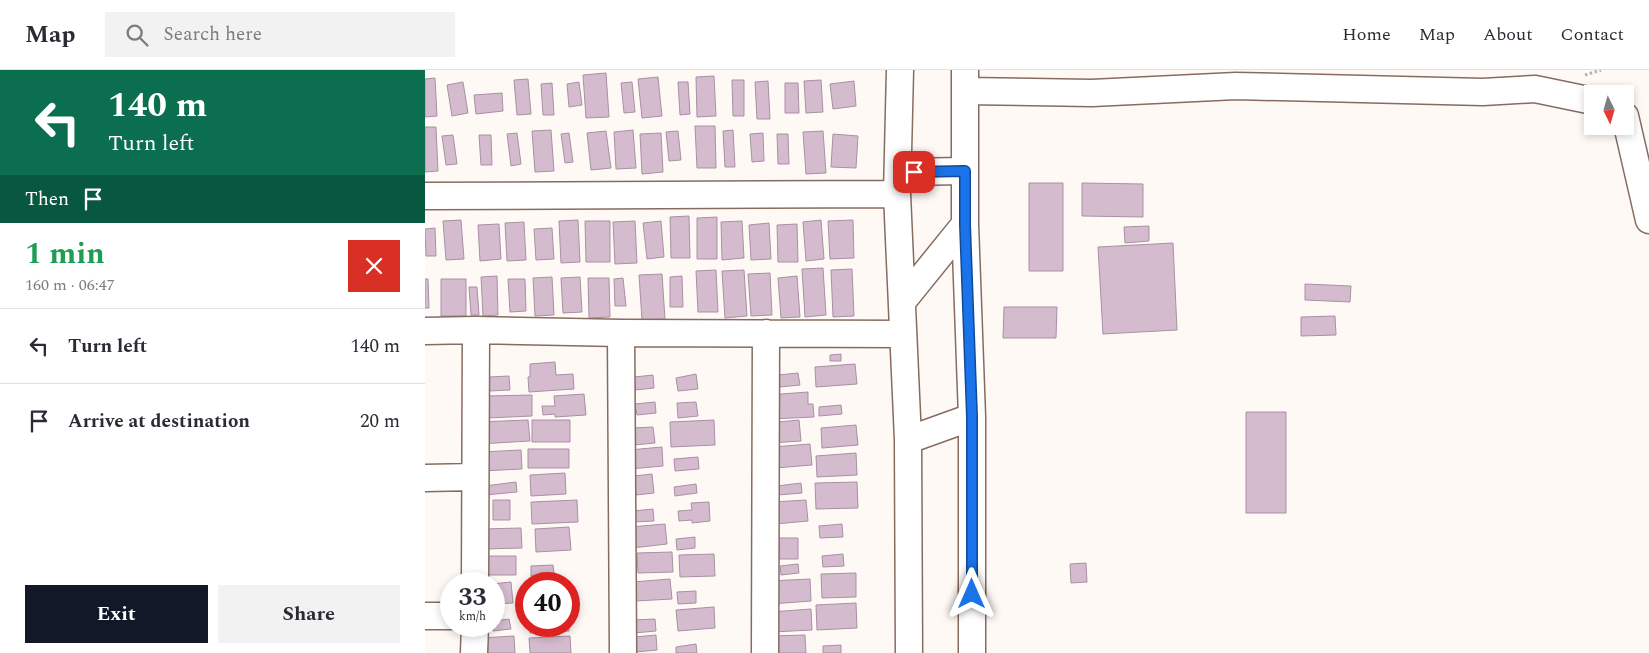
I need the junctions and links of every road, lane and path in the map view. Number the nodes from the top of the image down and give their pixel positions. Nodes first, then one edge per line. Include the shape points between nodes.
1 (900, 70) edge
2 (965, 80) edge
3 (1584, 100) edge
4 (1629, 135) edge
5 (965, 171) junction
6 (897, 183) junction
7 (425, 196) edge
8 (1649, 220) edge
9 (965, 224) junction
10 (902, 302) junction
11 (476, 330) junction
12 (425, 331) edge
13 (621, 333) junction
14 (766, 333) junction
15 (903, 334) junction
16 (972, 417) junction
17 (908, 440) junction
18 (475, 477) junction
19 (425, 478) edge
20 (475, 572) edge
21 (425, 616) edge
22 (440, 616) edge
23 (475, 637) edge
24 (474, 653) edge
25 (623, 653) edge
26 (765, 653) edge
27 (909, 653) edge
28 (972, 653) edge

1 - 6 street
2 - 3 street via 1093,93 1236,86 1483,92 1535,89
2 - 5 street
4 - 8 street
5 - 6 street
5 - 9 street
6 - 7 street
6 - 10 street
9 - 10 street
9 - 16 street
10 - 15 street
11 - 12 street
11 - 13 street
11 - 18 street
13 - 14 street
13 - 25 street
14 - 15 street
14 - 26 street
15 - 17 street
16 - 17 street
16 - 28 street
17 - 27 street
18 - 19 street
18 - 20 street
21 - 22 street
23 - 24 street

